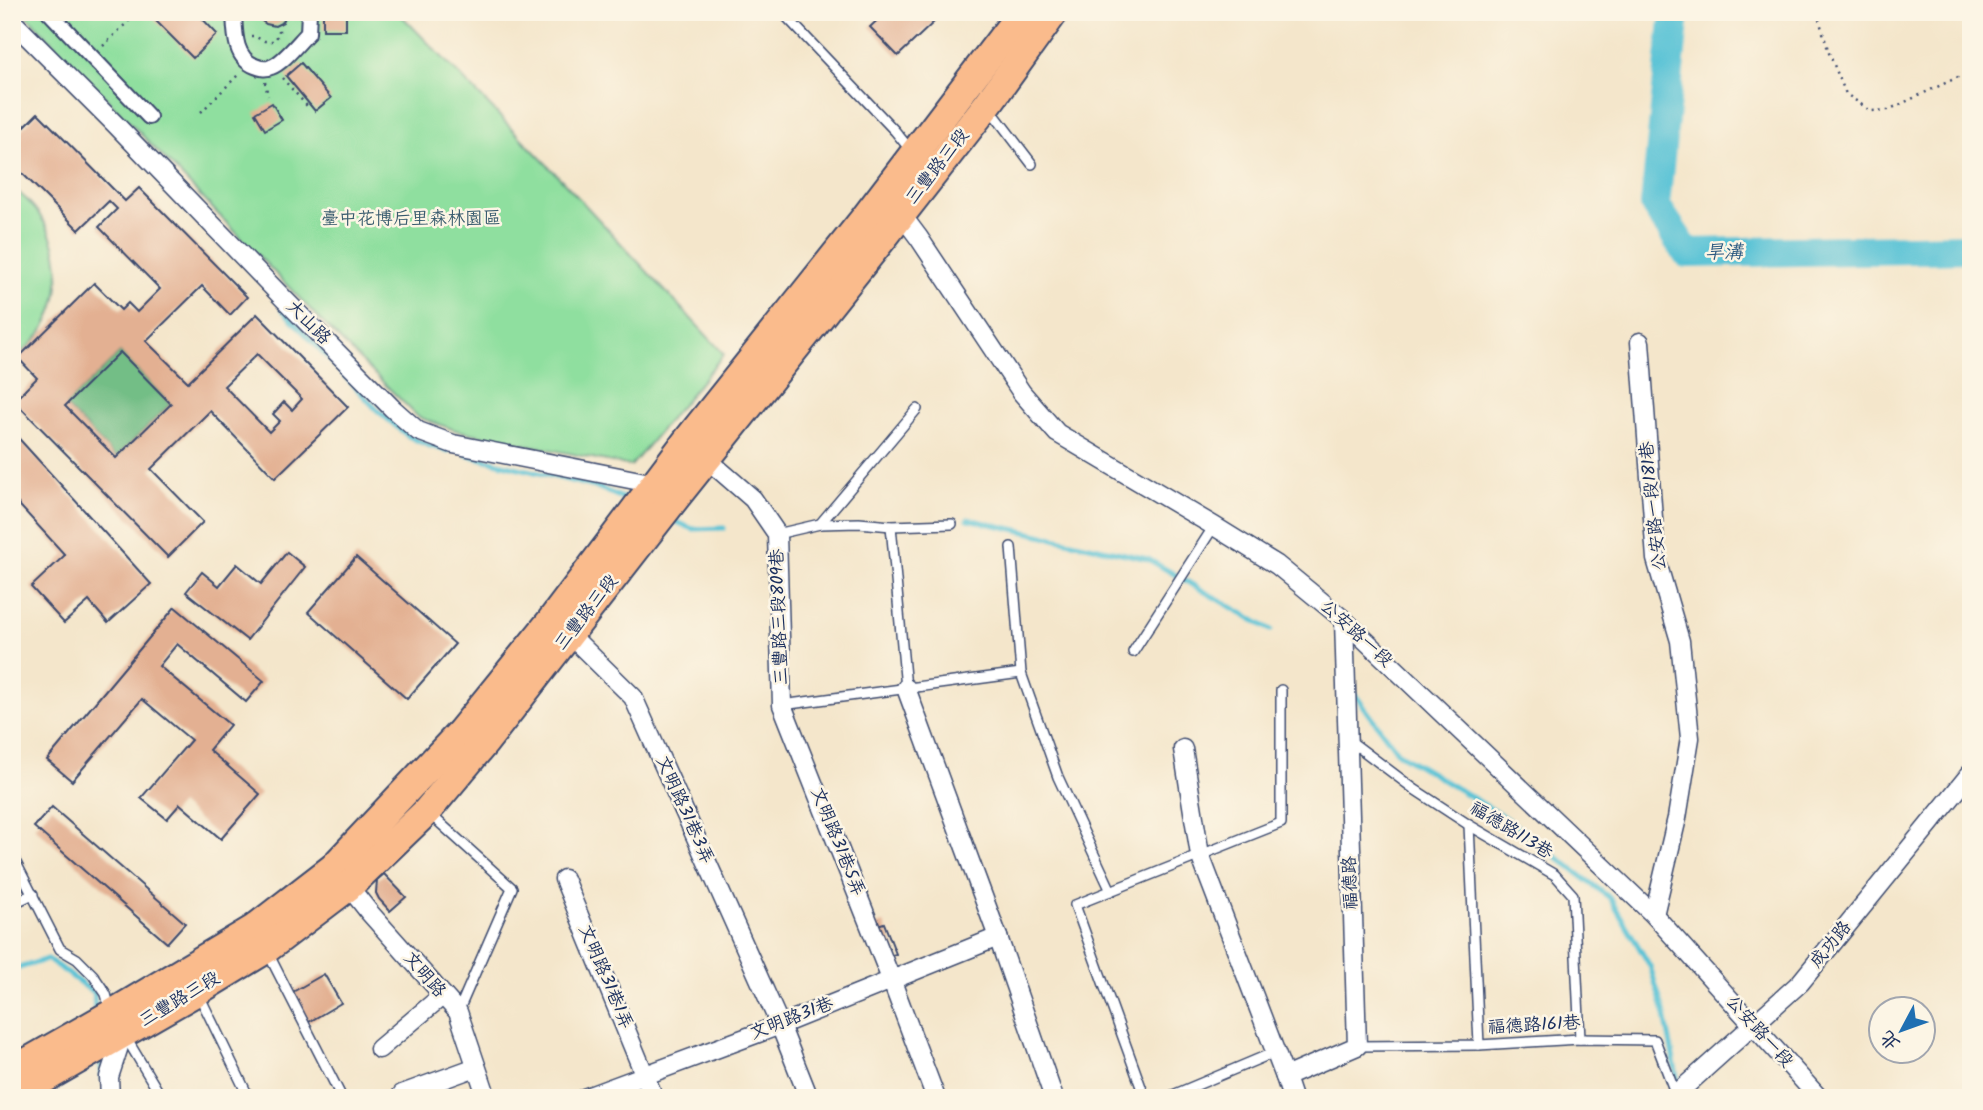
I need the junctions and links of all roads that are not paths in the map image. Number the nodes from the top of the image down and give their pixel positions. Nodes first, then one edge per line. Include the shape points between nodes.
1 (49, 12) edge
2 (234, 12) edge
3 (309, 12) edge
4 (782, 12) edge
5 (1022, 12) edge
6 (1054, 12) edge
7 (13, 23) edge
8 (987, 104) junction
9 (149, 117) dead end
10 (913, 154) junction
11 (1032, 164) dead end
12 (890, 206) junction
13 (1640, 342) dead end
14 (917, 409) dead end
15 (697, 450) junction
16 (665, 490) junction
17 (820, 524) junction
18 (952, 524) dead end
19 (891, 526) junction
20 (1214, 526) junction
21 (777, 534) junction
22 (1011, 547) dead end
23 (1344, 620) junction
24 (560, 628) junction
25 (1133, 653) dead end
26 (1021, 673) junction
27 (906, 688) junction
28 (1281, 690) dead end
29 (782, 705) junction
30 (1347, 738) junction
31 (1183, 749) dead end
32 (1971, 773) edge
33 (410, 807) junction
34 (1469, 825) junction
35 (12, 855) edge
36 (1200, 855) junction
37 (341, 877) junction
38 (564, 879) dead end
39 (1111, 891) junction
40 (33, 894) junction
41 (12, 904) edge
42 (1654, 915) junction
43 (998, 937) junction
44 (266, 949) junction
45 (891, 979) junction
46 (197, 991) junction
47 (443, 995) junction
48 (458, 1013) junction
49 (118, 1024) junction
50 (780, 1025) junction
51 (1754, 1026) junction
52 (1580, 1039) junction
53 (1479, 1045) junction
54 (1357, 1046) junction
55 (379, 1049) dead end
56 (1275, 1052) junction
57 (476, 1067) junction
58 (12, 1071) edge
59 (645, 1074) junction
60 (1285, 1077) junction
61 (402, 1094) dead end
62 (1674, 1096) edge
63 (12, 1097) edge
64 (110, 1098) edge
65 (162, 1098) edge
66 (248, 1098) edge
67 (342, 1098) edge
68 (487, 1098) edge
69 (584, 1098) edge
70 (654, 1098) edge
71 (809, 1098) edge
72 (936, 1098) edge
73 (1055, 1098) edge
74 (1145, 1098) edge
75 (1166, 1098) edge
76 (1292, 1098) edge
77 (1819, 1098) edge

1 - 9 street
2 - 3 street via 235,34 244,59 261,69 273,67 308,33
4 - 10 lane
5 - 10 main road, 三豐路三段
6 - 8 main road, 三豐路三段
7 - 16 street, 大山路 via 418,431 453,444
8 - 11 lane
8 - 12 main road, 三豐路三段
10 - 12 main road, 三豐路三段
12 - 15 main road, 三豐路三段
12 - 20 street, 公安路一段 via 919,238 1022,393 1057,433
13 - 42 street, 公安路一段181巷 via 1656,559 1680,641 1689,738 1677,818
14 - 17 lane
15 - 16 main road, 三豐路三段
15 - 21 street, 三豐路三段809巷 via 753,499
16 - 24 main road, 三豐路三段
17 - 19 lane
17 - 21 lane
18 - 19 lane
19 - 27 lane
20 - 23 street, 公安路一段 via 1277,565
20 - 25 lane
21 - 29 street, 三豐路三段809巷
22 - 26 lane
23 - 30 street, 福德路
23 - 42 street, 公安路一段
24 - 33 main road, 三豐路三段 via 485,742
24 - 50 street, 文明路31巷3弄 via 633,697
26 - 27 lane
26 - 39 lane via 1058,777
27 - 29 lane
27 - 43 street
28 - 36 lane via 1281,823
29 - 45 street, 文明路31巷5弄
30 - 34 lane, 福德路113巷
30 - 54 street, 福德路
31 - 36 street
32 - 51 street, 成功路 via 1800,983
33 - 37 main road, 三豐路三段
33 - 48 lane via 512,888
34 - 52 lane, 福德路113巷 via 1555,875 1573,895
34 - 53 lane
35 - 40 lane
36 - 39 lane
36 - 56 street
37 - 44 main road, 三豐路三段
37 - 47 street, 文明路
37 - 49 main road, 三豐路三段 via 254,929
38 - 59 street, 文明路31巷1弄
39 - 74 lane via 1075,905
40 - 41 lane
40 - 49 lane via 60,949 93,975
42 - 51 street, 公安路一段
43 - 45 street, 文明路31巷
43 - 73 street
44 - 46 main road, 三豐路三段
44 - 67 lane
45 - 50 street, 文明路31巷
45 - 72 street, 文明路31巷5弄
46 - 49 main road, 三豐路三段
46 - 66 lane
47 - 48 street, 文明路
47 - 55 street
48 - 57 street, 文明路
49 - 58 main road, 三豐路三段
49 - 63 main road, 三豐路三段
49 - 64 street
49 - 65 lane
50 - 59 street, 文明路31巷
50 - 71 street, 文明路31巷3弄
51 - 62 street, 成功路
51 - 77 street, 公安路一段
52 - 53 lane, 福德路161巷
52 - 62 lane, 福德路161巷 via 1655,1040
53 - 54 lane, 福德路161巷
54 - 60 street
56 - 60 street
56 - 75 lane
57 - 61 street
57 - 68 street, 文明路
59 - 69 street, 文明路31巷
59 - 70 street, 文明路31巷1弄
60 - 76 street

